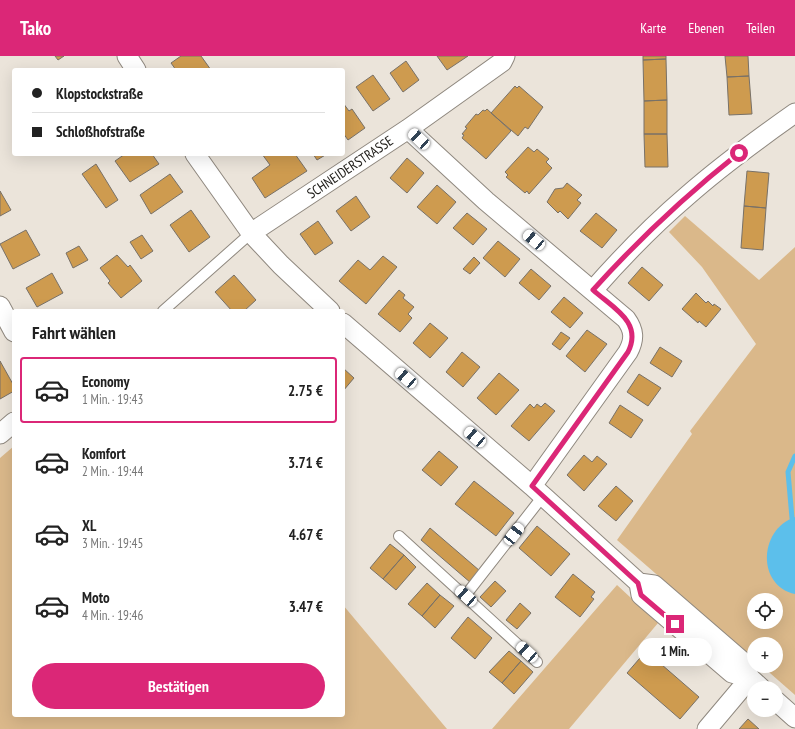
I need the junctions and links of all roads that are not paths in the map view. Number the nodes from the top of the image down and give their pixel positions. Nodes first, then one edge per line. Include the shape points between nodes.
1 (127, 56) edge
2 (505, 56) edge
3 (135, 68) edge
4 (795, 113) edge
5 (408, 129) junction
6 (196, 156) edge
7 (251, 233) junction
8 (593, 290) junction
9 (0, 306) edge
10 (165, 309) edge
11 (328, 309) edge
12 (12, 328) edge
13 (345, 330) edge
14 (12, 424) edge
15 (0, 434) edge
16 (537, 491) junction
17 (398, 536) dead end
18 (466, 596) junction
19 (538, 662) dead end
20 (754, 681) edge
21 (747, 691) edge
22 (783, 707) edge
23 (795, 718) edge
24 (708, 729) edge

1 - 3 street
2 - 5 street, SCHNEIDERSTRASSE via 502,62
4 - 8 street via 739,153 686,196
5 - 7 street, SCHNEIDERSTRASSE
5 - 8 street via 486,200
6 - 7 street
7 - 10 lane
7 - 11 street
8 - 16 street via 626,319 634,334 633,342
9 - 12 street
13 - 16 street
14 - 15 street
16 - 18 lane
16 - 20 street via 638,583 654,585 743,662
17 - 18 lane
18 - 19 lane
21 - 24 street
22 - 23 street

